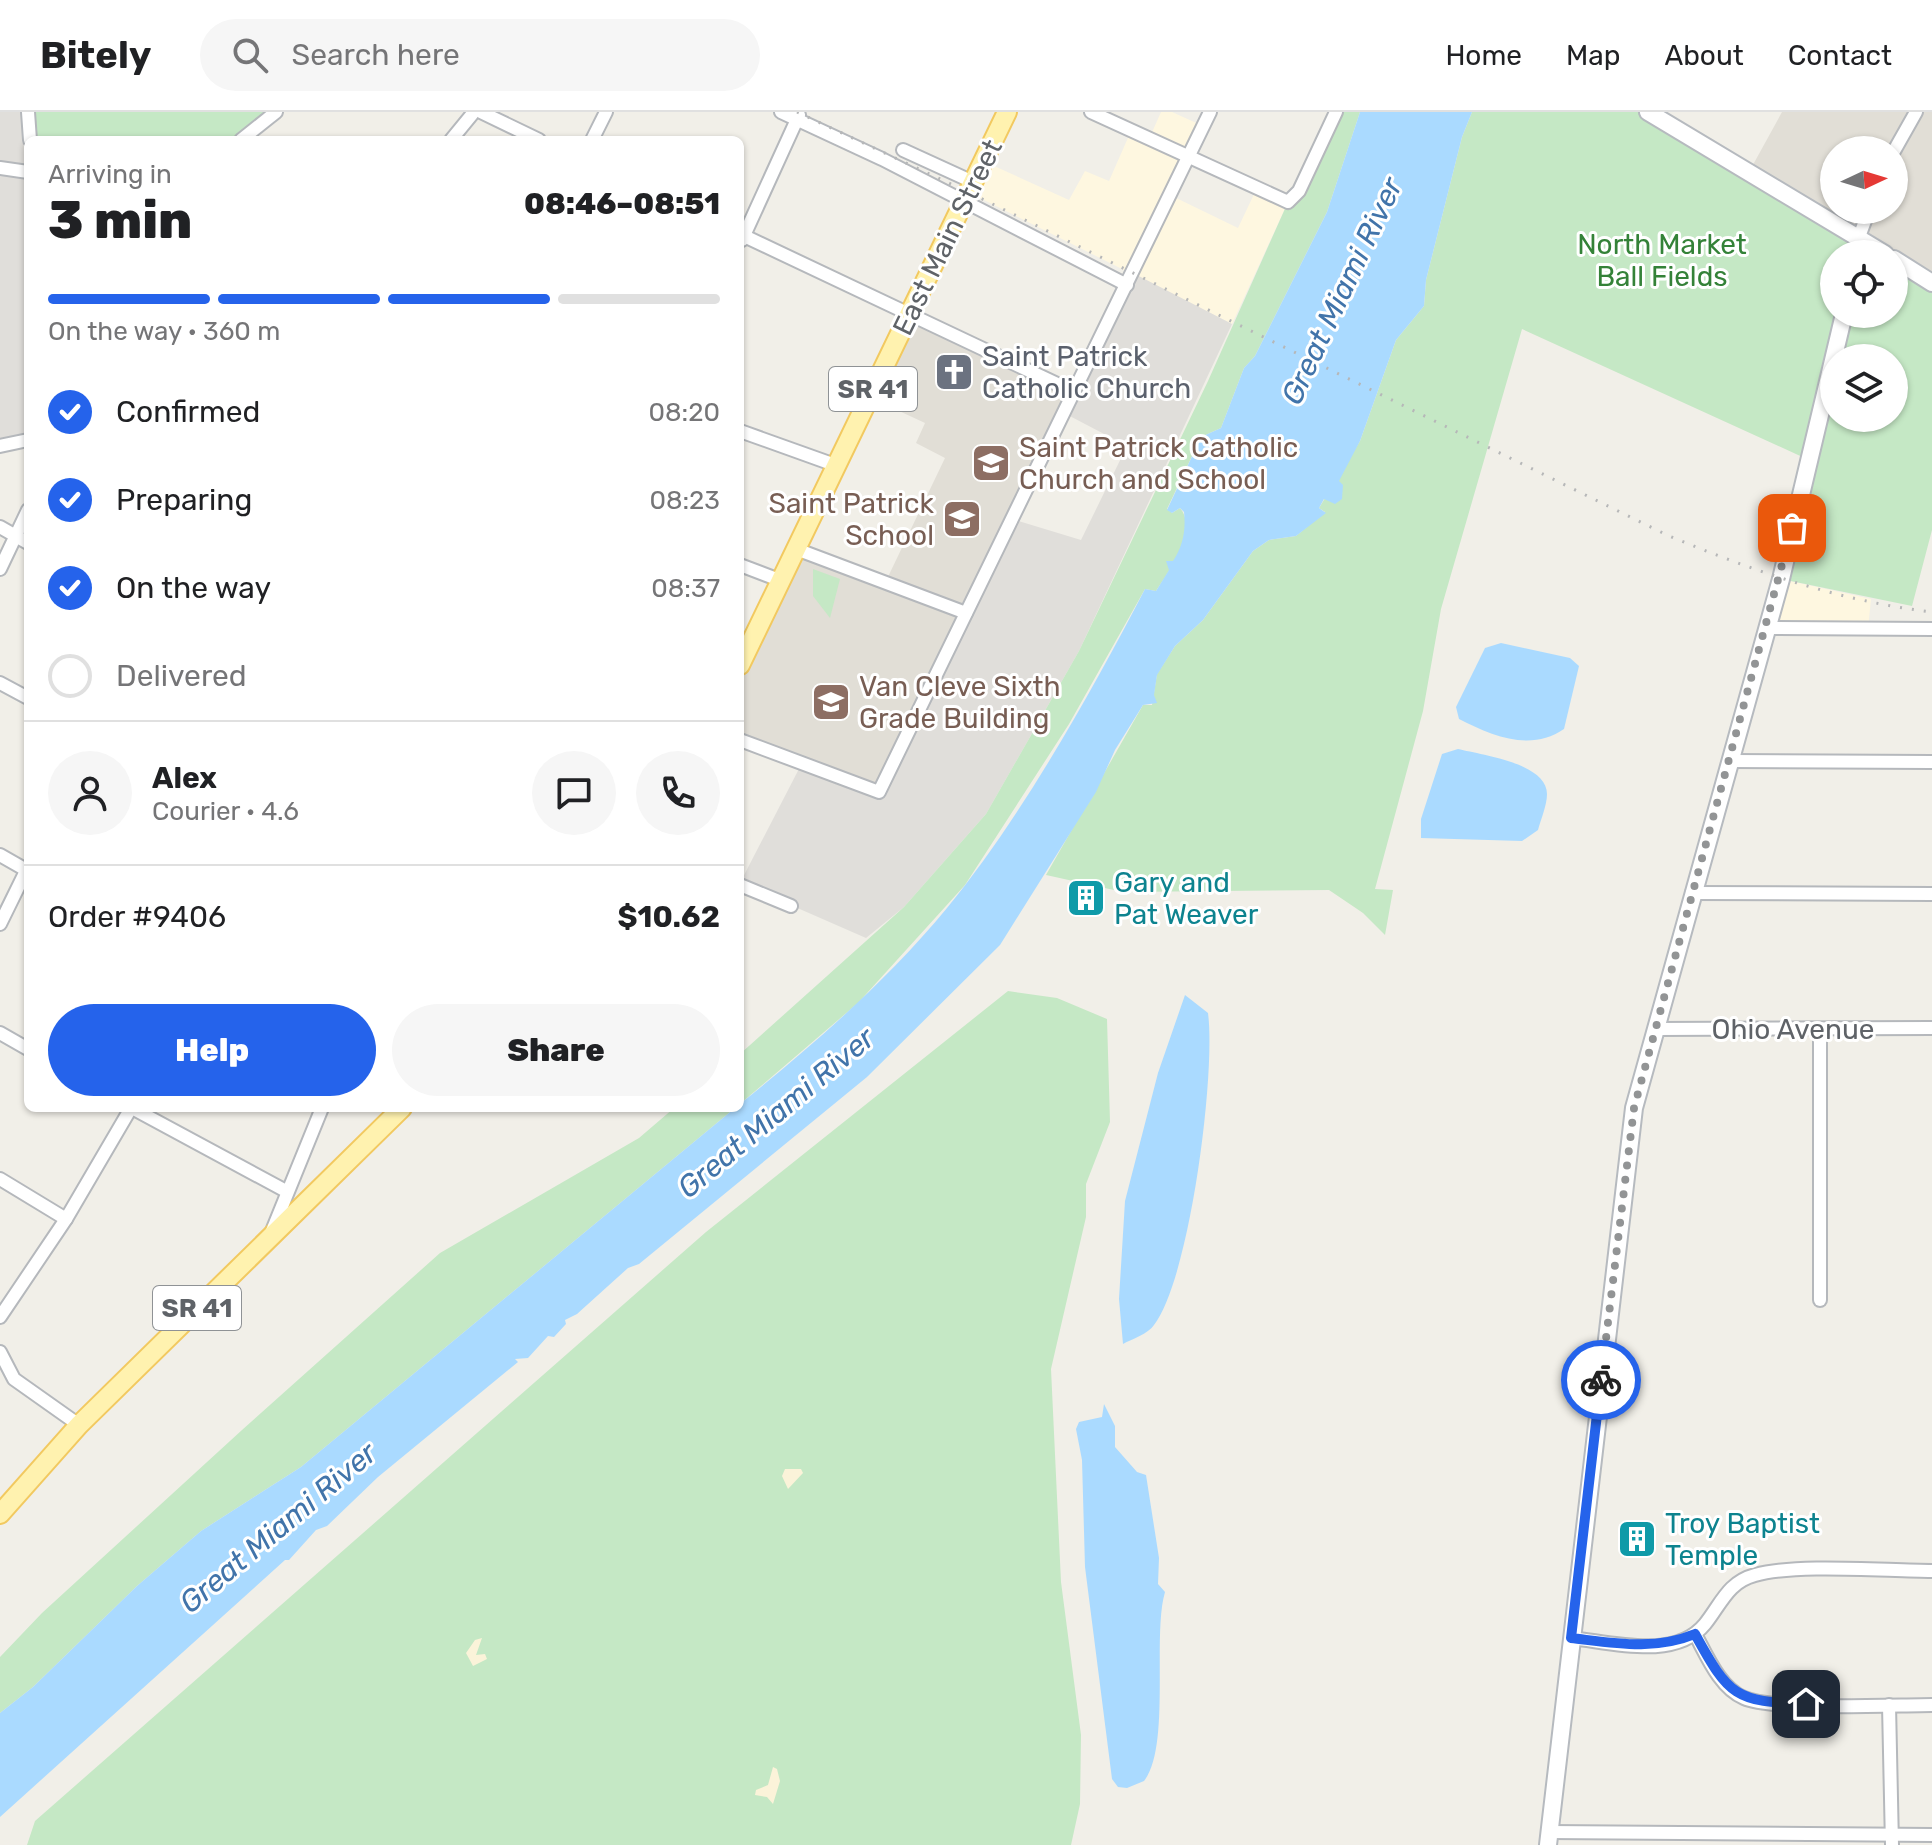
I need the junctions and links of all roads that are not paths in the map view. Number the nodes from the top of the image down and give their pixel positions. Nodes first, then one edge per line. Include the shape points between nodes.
1 (28, 112) edge
2 (276, 112) edge
3 (474, 112) edge
4 (481, 112) edge
5 (606, 112) edge
6 (781, 112) edge
7 (1007, 112) edge
8 (1091, 112) edge
9 (1126, 112) edge
10 (1210, 112) edge
11 (1336, 112) edge
12 (1648, 112) edge
13 (1916, 112) edge
14 (798, 116) edge
15 (1120, 126) junction
16 (30, 136) edge
17 (246, 136) edge
18 (454, 136) edge
19 (531, 136) edge
20 (594, 136) edge
21 (1902, 136) edge
22 (903, 150) dead end
23 (1187, 157) junction
24 (0, 168) edge
25 (24, 171) edge
26 (973, 182) junction
27 (964, 201) junction
28 (744, 231) edge
29 (744, 238) edge
30 (1848, 240) edge
31 (1908, 268) edge
32 (1932, 283) edge
33 (1127, 285) junction
34 (911, 314) junction
35 (1841, 328) edge
36 (1074, 392) junction
37 (744, 432) edge
38 (24, 441) edge
39 (0, 446) edge
40 (835, 465) junction
41 (24, 518) edge
42 (0, 527) edge
43 (15, 536) junction
44 (24, 541) edge
45 (796, 549) junction
46 (744, 567) edge
47 (0, 569) edge
48 (782, 581) junction
49 (966, 613) junction
50 (1767, 628) junction
51 (1932, 629) edge
52 (744, 657) edge
53 (0, 683) edge
54 (24, 696) edge
55 (744, 741) edge
56 (1731, 761) junction
57 (1932, 762) edge
58 (0, 855) edge
59 (24, 867) edge
60 (24, 877) edge
61 (744, 887) edge
62 (1692, 893) junction
63 (1932, 894) edge
64 (791, 906) dead end
65 (0, 924) edge
66 (1932, 1028) edge
67 (1655, 1029) junction
68 (1820, 1031) junction
69 (0, 1033) edge
70 (24, 1047) edge
71 (129, 1112) edge
72 (138, 1112) edge
73 (320, 1112) edge
74 (398, 1112) edge
75 (0, 1179) edge
76 (286, 1191) junction
77 (66, 1219) junction
78 (272, 1234) junction
79 (1820, 1300) dead end
80 (0, 1317) edge
81 (0, 1352) edge
82 (79, 1425) junction
83 (0, 1514) edge
84 (1932, 1571) edge
85 (1695, 1634) junction
86 (1571, 1638) junction
87 (1889, 1705) junction
88 (1932, 1705) edge
89 (1932, 1835) edge
90 (1548, 1839) edge
91 (1633, 1839) edge
92 (1892, 1840) edge

1 - 16 street
2 - 17 street
3 - 18 street
4 - 19 street
5 - 20 street
6 - 14 street
7 - 26 main road, East Main Street / SR 41
8 - 15 street
9 - 15 street
10 - 23 street
11 - 23 street via 1299,191 1288,202
12 - 30 main road
13 - 21 street
14 - 27 street
14 - 28 street
15 - 23 street
22 - 26 street
23 - 33 street
24 - 25 street
26 - 27 main road, East Main Street / SR 41
27 - 33 street
27 - 34 main road, East Main Street / SR 41
29 - 34 street
31 - 32 main road
33 - 36 street
34 - 36 street
34 - 40 main road, East Main Street / SR 41
35 - 50 main road
36 - 49 street
37 - 40 street
38 - 39 street
40 - 45 main road, East Main Street / SR 41
41 - 43 street
42 - 43 street
43 - 44 street
43 - 47 street
45 - 48 main road, East Main Street / SR 41
45 - 49 street
46 - 48 street
48 - 52 main road, East Main Street / SR 41
49 - 55 street via 879,792
50 - 51 street
50 - 56 main road
53 - 54 street
56 - 57 street
56 - 62 main road
58 - 59 street
60 - 65 street
61 - 64 street
62 - 63 street
62 - 67 main road
66 - 68 street, Ohio Avenue
67 - 68 street, Ohio Avenue
67 - 86 main road via 1634,1108
68 - 79 street
69 - 70 street
71 - 77 street
72 - 76 street
73 - 76 street
74 - 78 main road, SR 41
75 - 77 street
76 - 78 street
77 - 80 street
78 - 82 main road, SR 41
81 - 82 street via 14,1379
82 - 83 main road, SR 41
84 - 85 street via 1756,1574 1738,1581
85 - 86 street via 1643,1646
85 - 87 street via 1726,1685 1744,1699
86 - 90 main road
87 - 88 street
87 - 92 street
89 - 92 street
90 - 91 street
91 - 92 street

